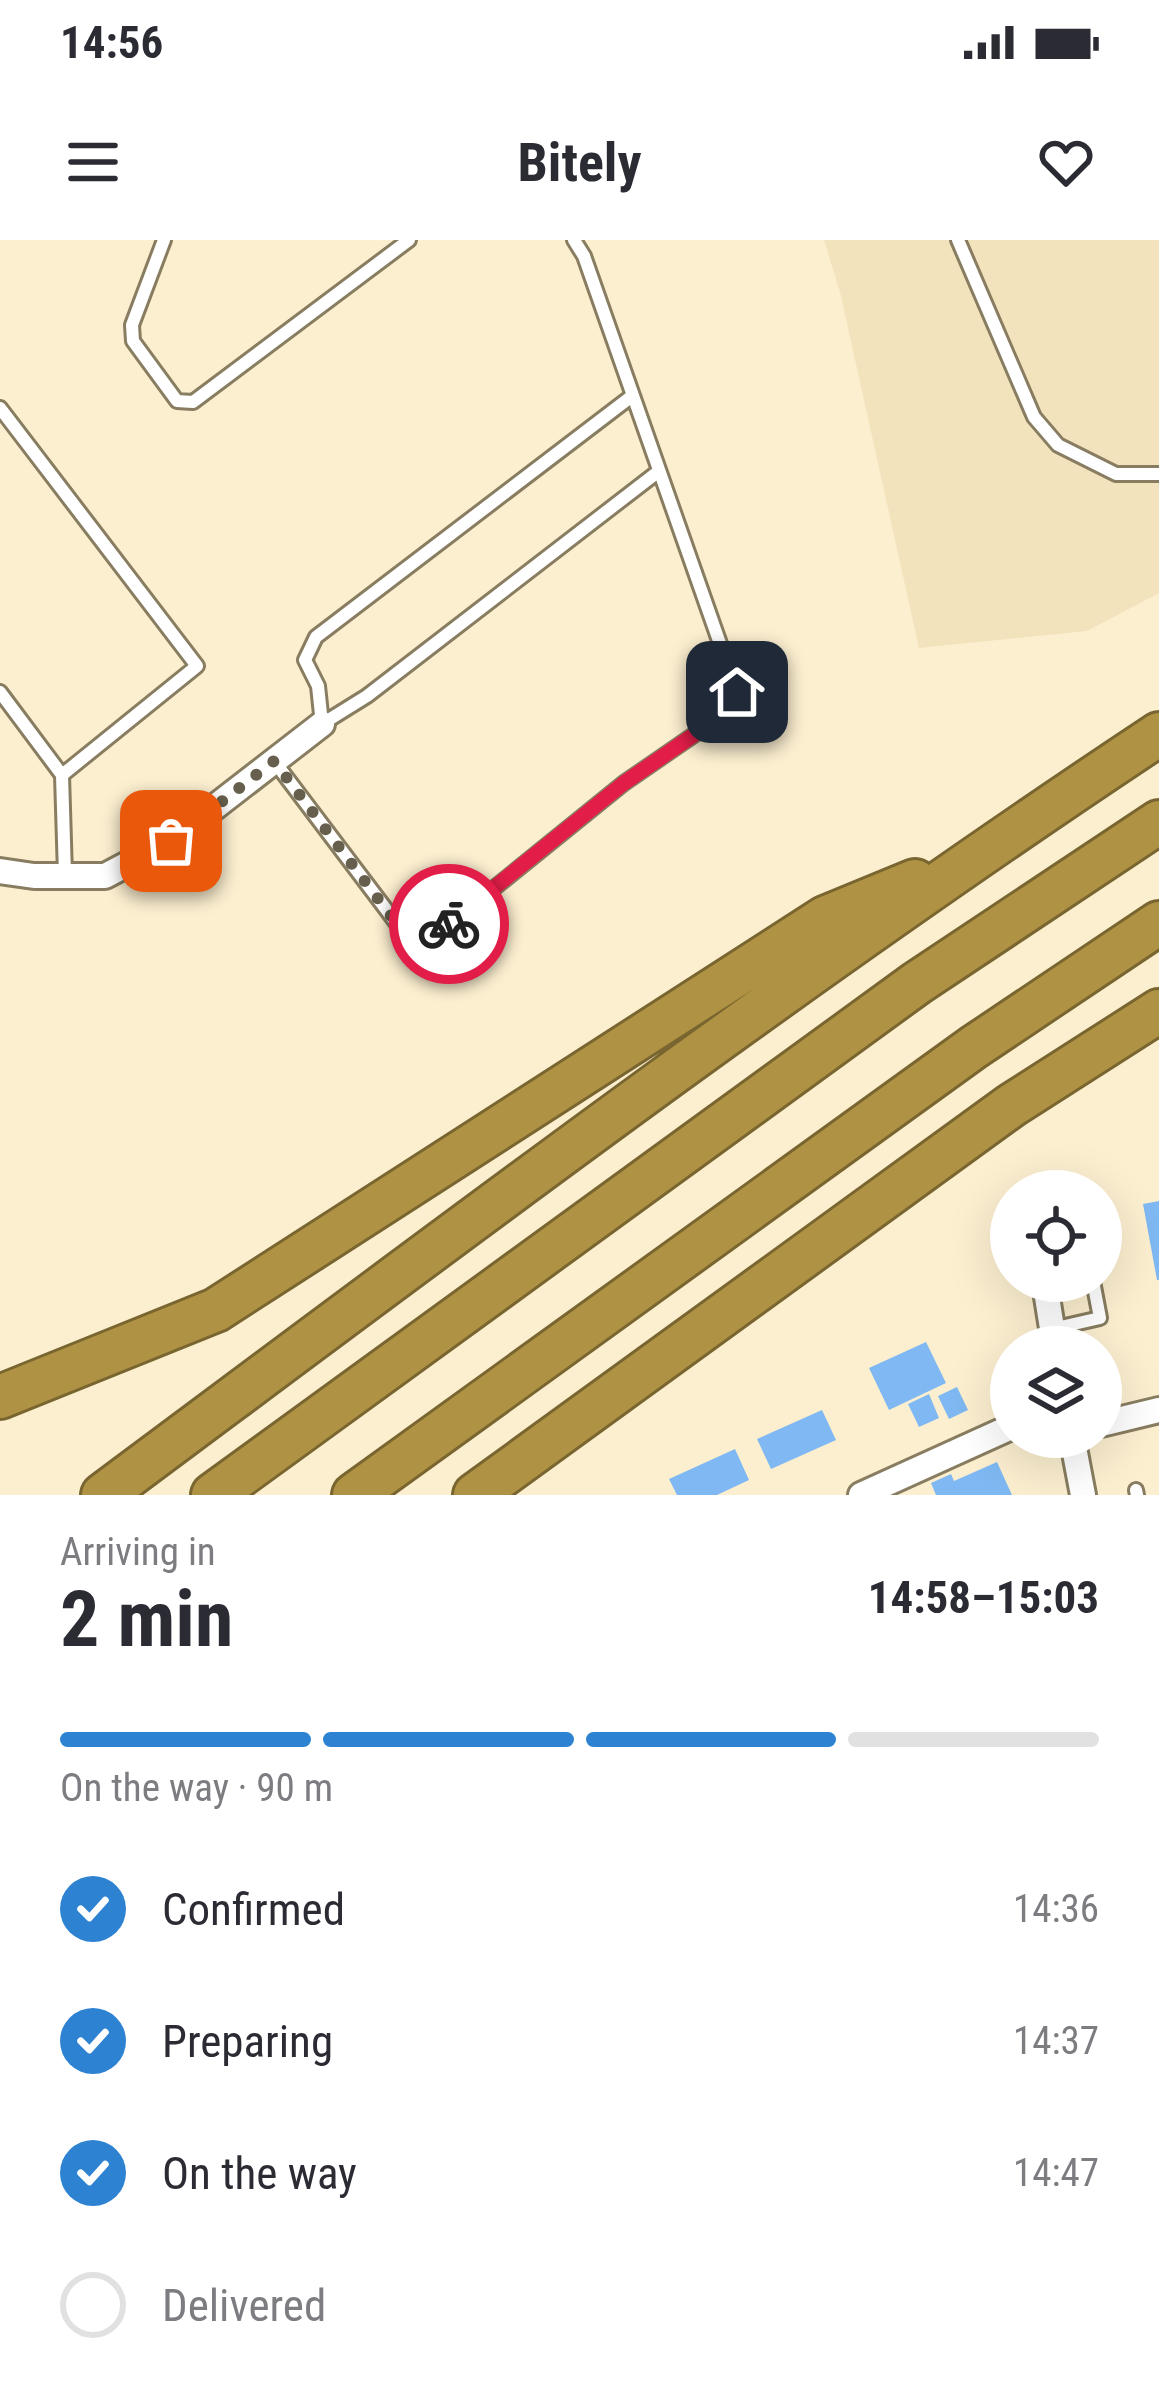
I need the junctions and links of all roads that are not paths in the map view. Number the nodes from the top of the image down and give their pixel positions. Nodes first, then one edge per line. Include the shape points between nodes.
1 (164, 240) edge
2 (409, 240) edge
3 (574, 240) edge
4 (958, 240) edge
5 (632, 396) junction
6 (0, 408) edge
7 (659, 471) junction
8 (1159, 474) edge
9 (0, 692) edge
10 (322, 724) junction
11 (1159, 734) edge
12 (274, 761) junction
13 (62, 775) junction
14 (1159, 822) edge
15 (982, 853) junction
16 (0, 871) edge
17 (65, 876) junction
18 (1159, 923) edge
19 (1159, 1011) edge
20 (1097, 1302) edge
21 (1082, 1326) edge
22 (0, 1397) edge
23 (1159, 1410) edge
24 (1122, 1419) edge
25 (990, 1437) edge
26 (1076, 1458) edge
27 (104, 1495) edge
28 (213, 1495) edge
29 (354, 1495) edge
30 (476, 1495) edge
31 (861, 1495) edge
32 (1083, 1495) edge

1 - 2 lane via 133,341 177,401 193,402
3 - 5 lane
4 - 8 lane via 1034,417 1058,445 1116,474
5 - 7 lane
5 - 10 lane via 316,637 305,661 318,686
6 - 13 lane via 197,666
7 - 10 lane
7 - 12 lane via 737,692 733,708 624,783 425,944 410,941
9 - 13 lane
10 - 12 street
11 - 15 highway
12 - 17 street via 171,841 105,876
13 - 17 lane
14 - 28 highway via 917,983
15 - 22 highway via 825,918 216,1310
15 - 27 highway
16 - 17 street
18 - 29 highway via 974,1047
19 - 30 highway via 1012,1105
20 - 21 lane via 1100,1318
23 - 24 street
25 - 31 street
26 - 32 street

